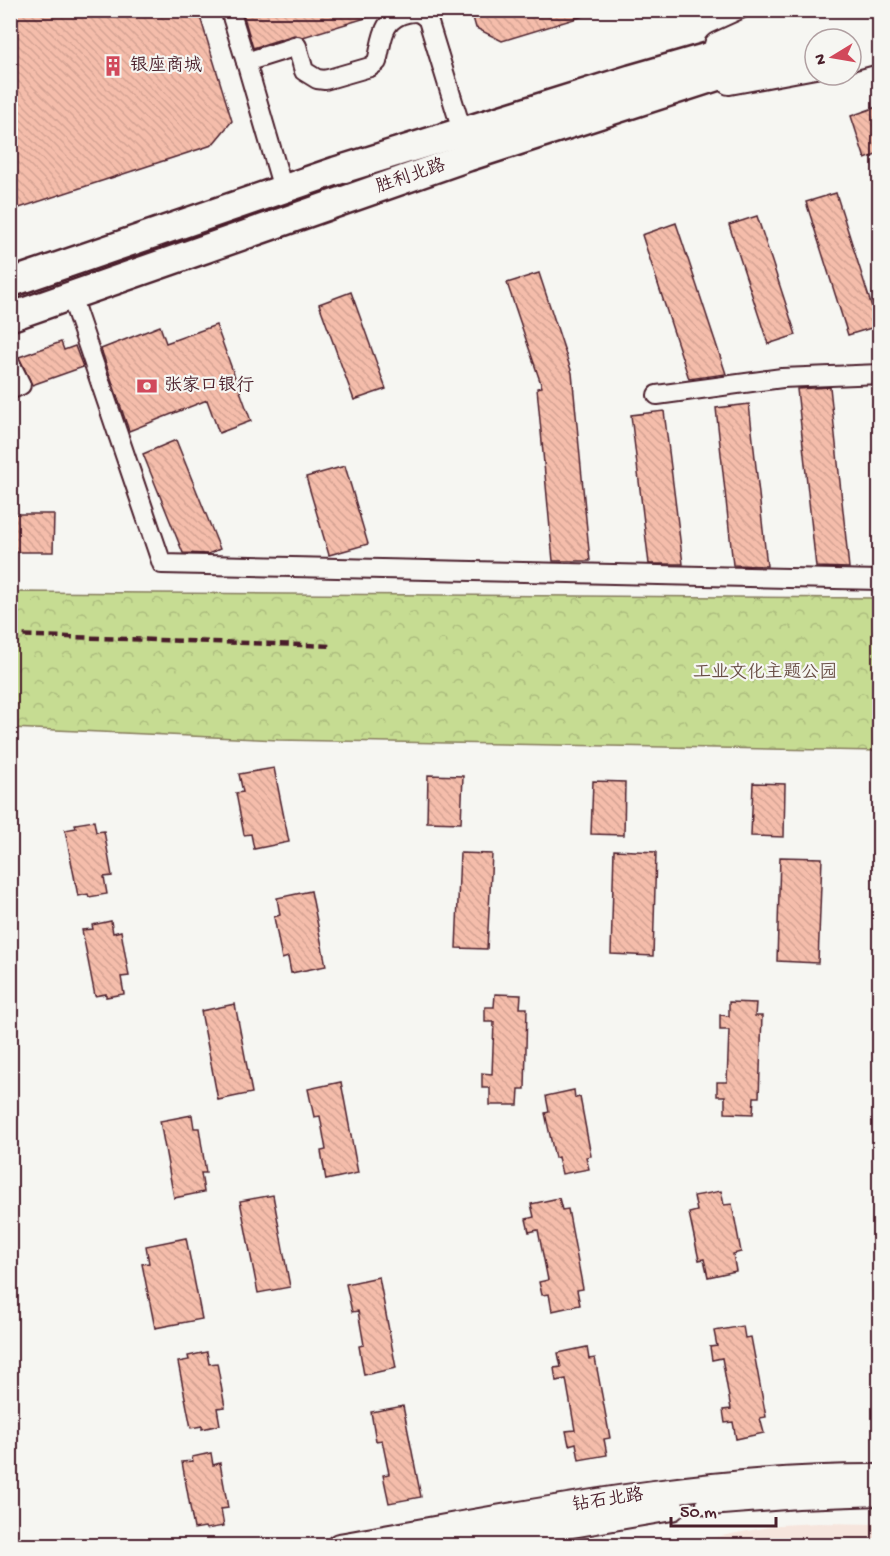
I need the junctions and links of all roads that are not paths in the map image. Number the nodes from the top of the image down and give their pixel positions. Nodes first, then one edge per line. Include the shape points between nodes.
1 (230, 10) edge
2 (756, 10) edge
3 (794, 10) edge
4 (871, 10) edge
5 (427, 14) edge
6 (836, 27) edge
7 (879, 29) edge
8 (744, 33) junction
9 (863, 33) edge
10 (803, 43) edge
11 (879, 50) edge
12 (863, 55) edge
13 (246, 62) junction
14 (803, 67) edge
15 (662, 83) junction
16 (462, 131) junction
17 (283, 189) junction
18 (10, 283) edge
19 (71, 296) junction
20 (10, 317) edge
21 (10, 363) edge
22 (879, 374) edge
23 (10, 390) edge
24 (657, 395) dead end
25 (879, 580) edge
26 (879, 1477) edge
27 (879, 1493) edge
28 (339, 1545) edge
29 (449, 1545) edge

1 - 13 street
2 - 8 street
3 - 8 main road
4 - 6 highway, 胜利北路
5 - 13 street via 414,11 395,16 388,22 377,62 325,80 304,71 297,46
5 - 16 street
7 - 9 highway
8 - 15 main road
10 - 15 highway, 胜利北路 via 771,59
11 - 12 main road
13 - 17 street
14 - 15 main road
15 - 16 highway, 胜利北路
15 - 19 highway, 胜利北路 via 457,161
16 - 17 highway, 胜利北路
17 - 18 highway, 胜利北路
19 - 20 highway, 胜利北路
19 - 25 street via 162,564
21 - 23 street via 21,385
22 - 24 street via 782,378
26 - 28 main road, 钻石北路 via 810,1478 682,1490
27 - 29 main road, 钻石北路 via 696,1505

